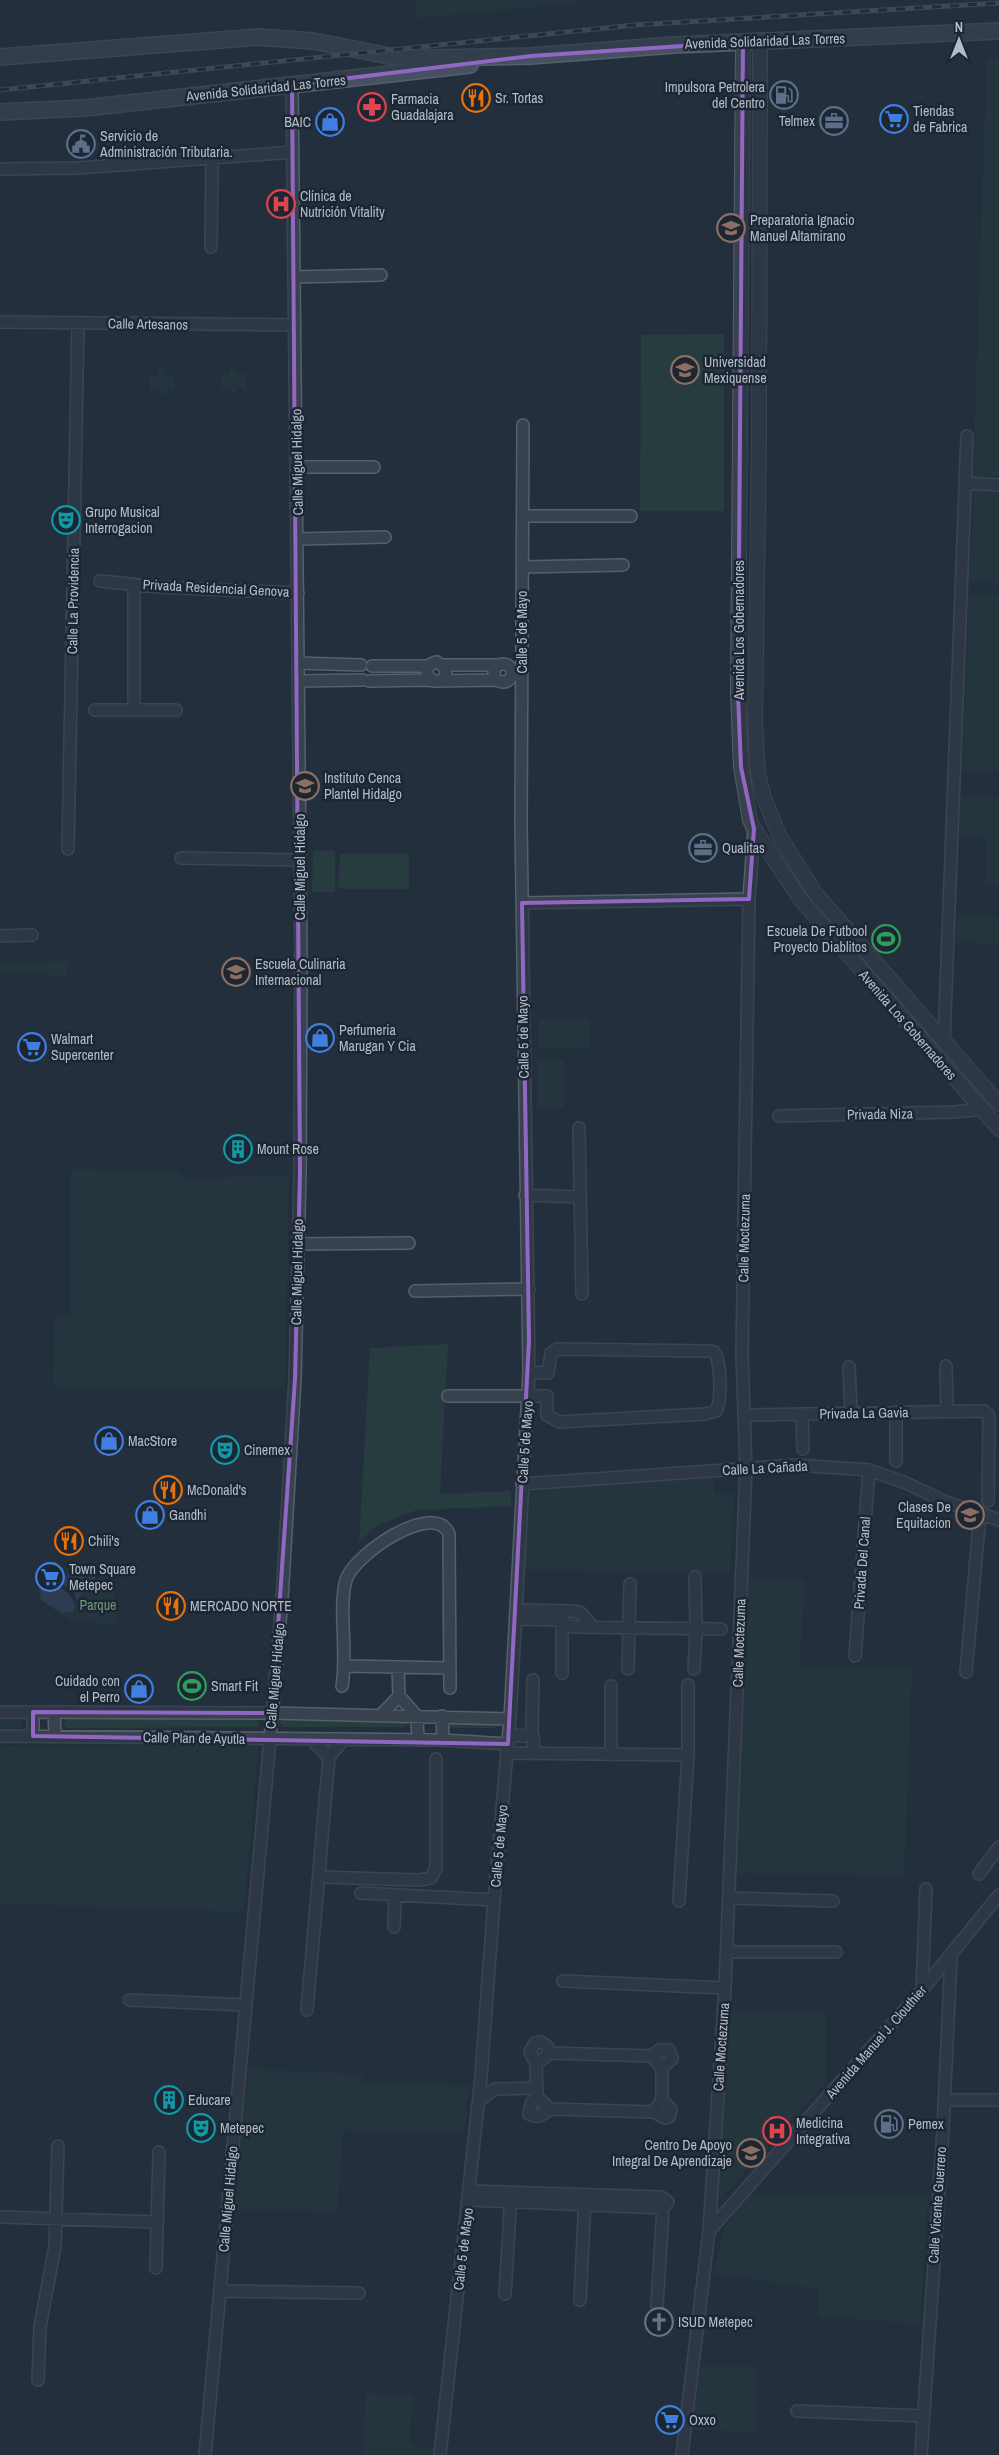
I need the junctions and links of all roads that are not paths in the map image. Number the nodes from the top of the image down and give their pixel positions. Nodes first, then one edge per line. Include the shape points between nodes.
1 (999, 31) edge
2 (743, 42) junction
3 (760, 42) junction
4 (531, 56) junction
5 (0, 57) edge
6 (292, 86) junction
7 (743, 104) junction
8 (758, 104) junction
9 (0, 112) edge
10 (293, 152) junction
11 (212, 158) junction
12 (0, 169) edge
13 (211, 247) dead end
14 (381, 275) dead end
15 (294, 276) junction
16 (0, 322) edge
17 (78, 323) junction
18 (295, 325) junction
19 (523, 425) dead end
20 (967, 436) dead end
21 (297, 467) junction
22 (374, 467) dead end
23 (966, 483) junction
24 (999, 485) edge
25 (523, 516) junction
26 (631, 516) dead end
27 (739, 534) junction
28 (757, 534) junction
29 (385, 537) dead end
30 (298, 539) junction
31 (623, 565) dead end
32 (523, 567) junction
33 (100, 581) dead end
34 (134, 584) junction
35 (298, 593) junction
36 (298, 663) junction
37 (444, 665) junction
38 (367, 666) junction
39 (429, 666) junction
40 (430, 680) junction
41 (442, 680) junction
42 (298, 681) junction
43 (366, 681) junction
44 (95, 710) dead end
45 (134, 710) junction
46 (176, 710) dead end
47 (754, 829) junction
48 (68, 849) dead end
49 (181, 858) dead end
50 (300, 860) junction
51 (749, 898) junction
52 (522, 903) junction
53 (32, 935) dead end
54 (0, 936) edge
55 (944, 1041) junction
56 (999, 1104) edge
57 (982, 1109) junction
58 (779, 1116) dead end
59 (579, 1128) dead end
60 (999, 1128) edge
61 (525, 1195) junction
62 (580, 1197) junction
63 (409, 1243) dead end
64 (298, 1244) junction
65 (529, 1289) junction
66 (415, 1291) dead end
67 (582, 1294) dead end
68 (849, 1366) dead end
69 (946, 1366) dead end
70 (529, 1372) junction
71 (448, 1396) dead end
72 (528, 1396) junction
73 (896, 1412) junction
74 (947, 1412) junction
75 (850, 1413) junction
76 (802, 1414) junction
77 (744, 1415) junction
78 (803, 1449) dead end
79 (896, 1461) dead end
80 (746, 1468) junction
81 (869, 1470) junction
82 (522, 1484) junction
83 (988, 1501) dead end
84 (980, 1514) junction
85 (999, 1520) edge
86 (695, 1577) dead end
87 (630, 1584) dead end
88 (516, 1614) junction
89 (562, 1620) junction
90 (593, 1627) junction
91 (629, 1628) junction
92 (696, 1629) junction
93 (721, 1629) dead end
94 (855, 1656) dead end
95 (346, 1666) junction
96 (398, 1667) junction
97 (450, 1668) junction
98 (628, 1669) dead end
99 (694, 1669) dead end
100 (966, 1672) dead end
101 (562, 1673) dead end
102 (533, 1680) dead end
103 (688, 1685) dead end
104 (342, 1686) dead end
105 (611, 1686) dead end
106 (450, 1688) dead end
107 (399, 1696) junction
108 (0, 1712) edge
109 (33, 1712) junction
110 (54, 1712) junction
111 (272, 1714) junction
112 (381, 1715) junction
113 (417, 1716) junction
114 (442, 1716) junction
115 (510, 1719) junction
116 (532, 1731) junction
117 (55, 1735) junction
118 (0, 1736) edge
119 (33, 1736) junction
120 (270, 1739) junction
121 (311, 1739) junction
122 (344, 1739) junction
123 (418, 1740) junction
124 (443, 1740) junction
125 (508, 1744) junction
126 (535, 1754) junction
127 (611, 1755) junction
128 (688, 1755) junction
129 (329, 1758) junction
130 (436, 1759) dead end
131 (999, 1848) edge
132 (979, 1874) dead end
133 (319, 1877) junction
134 (926, 1889) dead end
135 (361, 1893) dead end
136 (395, 1895) junction
137 (999, 1895) edge
138 (729, 1898) junction
139 (494, 1900) junction
140 (678, 1901) dead end
141 (833, 1901) dead end
142 (394, 1927) dead end
143 (727, 1952) junction
144 (836, 1952) dead end
145 (951, 1956) junction
146 (563, 1981) dead end
147 (725, 1988) junction
148 (922, 1990) junction
149 (130, 2000) dead end
150 (246, 2005) junction
151 (307, 2010) dead end
152 (481, 2077) junction
153 (495, 2089) junction
154 (537, 2093) junction
155 (944, 2100) junction
156 (999, 2100) edge
157 (479, 2101) junction
158 (550, 2110) junction
159 (58, 2146) dead end
160 (159, 2152) dead end
161 (469, 2196) junction
162 (511, 2198) junction
163 (584, 2201) junction
164 (0, 2217) edge
165 (57, 2219) junction
166 (156, 2222) junction
167 (709, 2231) junction
168 (156, 2268) dead end
169 (220, 2291) junction
170 (359, 2292) dead end
171 (505, 2294) dead end
172 (580, 2300) dead end
173 (657, 2306) dead end
174 (38, 2380) dead end
175 (797, 2411) dead end
176 (924, 2416) junction
177 (205, 2455) edge
178 (440, 2455) edge
179 (682, 2455) edge
180 (921, 2455) edge

1 - 3 main road, Avenida Solidaridad Las Torres
2 - 3 main road, Avenida Solidaridad Las Torres
2 - 4 main road, Avenida Solidaridad Las Torres
2 - 7 street, Avenida Los Gobernadores
3 - 8 street, Avenida Los Gobernadores
4 - 5 main road, Avenida Solidaridad Las Torres via 403,58 314,41 258,37
4 - 6 main road, Avenida Solidaridad Las Torres
6 - 9 main road, Avenida Solidaridad Las Torres via 85,108
6 - 10 street, Calle Miguel Hidalgo
7 - 8 street
7 - 27 street, Avenida Los Gobernadores
8 - 28 street, Avenida Los Gobernadores
10 - 11 street
10 - 15 street, Calle Miguel Hidalgo
11 - 12 street via 78,168
11 - 13 street
14 - 15 street
15 - 18 street, Calle Miguel Hidalgo
16 - 17 street, Calle Artesanos
17 - 18 street, Calle Artesanos
17 - 48 street, Calle La Providencia
18 - 21 street, Calle Miguel Hidalgo
19 - 25 street, Calle 5 de Mayo
20 - 23 street
21 - 22 street
21 - 30 street, Calle Miguel Hidalgo
23 - 24 street
23 - 55 street
25 - 26 street
25 - 32 street, Calle 5 de Mayo
27 - 28 street
27 - 47 street, Avenida Los Gobernadores via 739,732 744,790
28 - 55 street, Avenida Los Gobernadores via 755,750 764,798 780,837 815,893
29 - 30 street
30 - 35 street, Calle Miguel Hidalgo
31 - 32 street
32 - 52 street, Calle 5 de Mayo
33 - 34 street, Privada Residencial Genova
34 - 35 street, Privada Residencial Genova
34 - 45 street, Privada Residencial Genova
35 - 36 street, Calle Miguel Hidalgo
36 - 38 street
36 - 42 street, Calle Miguel Hidalgo
37 - 39 street via 437,662
37 - 41 street via 446,671
37 - 41 street via 503,663 509,666 512,674 506,681
38 - 39 street
38 - 43 street via 375,674
39 - 40 street via 427,675
40 - 41 street
40 - 43 street
42 - 43 street
42 - 50 street, Calle Miguel Hidalgo
44 - 45 street
45 - 46 street
47 - 51 street, Calle Moctezuma
47 - 57 street, Avenida Los Gobernadores via 801,900
49 - 50 street
50 - 64 street, Calle Miguel Hidalgo
51 - 52 street
51 - 77 street, Calle Moctezuma via 742,1354
52 - 61 street, Calle 5 de Mayo
53 - 54 street
55 - 56 street, Avenida Los Gobernadores
57 - 58 street, Privada Niza
57 - 60 street, Avenida Los Gobernadores
59 - 62 street
61 - 62 street
61 - 65 street, Calle 5 de Mayo
62 - 67 street
63 - 64 street
64 - 111 street, Calle Miguel Hidalgo via 294,1388
65 - 66 street
65 - 70 street, Calle 5 de Mayo
68 - 75 street
69 - 74 street
70 - 72 street, Calle 5 de Mayo
70 - 72 street via 548,1373 551,1353 557,1349 714,1352 719,1360 719,1402 716,1411 704,1414 559,1422 548,1415 547,1396
71 - 72 street
72 - 82 street, Calle 5 de Mayo
73 - 74 street, Privada La Gavia
73 - 75 street, Privada La Gavia
73 - 79 street
74 - 83 street, Privada La Gavia via 984,1411 988,1414
75 - 76 street, Privada La Gavia
76 - 77 street, Privada La Gavia
76 - 78 street
77 - 80 street, Calle Moctezuma
80 - 81 street, Calle La Cañada via 795,1465
80 - 82 street, Calle La Cañada
80 - 138 street, Calle Moctezuma
81 - 84 street, Calle La Cañada
81 - 94 street, Privada Del Canal
82 - 88 street, Calle 5 de Mayo
84 - 85 street, Calle La Cañada
84 - 100 street
86 - 92 street
87 - 91 street
88 - 89 street
88 - 90 street via 574,1611
88 - 115 street, Calle 5 de Mayo
89 - 90 street via 569,1626
89 - 101 street
90 - 91 street
91 - 92 street
91 - 98 street
92 - 93 street
92 - 99 street
95 - 96 street
95 - 97 street via 346,1578 363,1556 382,1542 413,1526 434,1522 446,1528 449,1534
95 - 104 street
96 - 97 street
96 - 107 street
97 - 106 street
102 - 116 street
103 - 128 street
105 - 127 street
107 - 112 street
107 - 113 street
108 - 109 street, Calle Plan de Ayutla
109 - 110 street, Calle Plan de Ayutla
109 - 119 street
110 - 111 street, Calle Plan de Ayutla
110 - 117 street
111 - 112 street, Calle Plan de Ayutla
111 - 120 street, Calle Miguel Hidalgo
112 - 113 street, Calle Plan de Ayutla
113 - 114 street, Calle Plan de Ayutla
113 - 123 street
114 - 115 street, Calle Plan de Ayutla
114 - 124 street
115 - 125 street, Calle 5 de Mayo
116 - 125 street
116 - 126 street
117 - 119 street, Calle Plan de Ayutla
117 - 120 street, Calle Plan de Ayutla
118 - 119 street, Calle Plan de Ayutla
120 - 121 street, Calle Plan de Ayutla
120 - 150 street, Calle Miguel Hidalgo
121 - 122 street, Calle Plan de Ayutla
121 - 129 street
122 - 123 street, Calle Plan de Ayutla
122 - 129 street
123 - 124 street, Calle Plan de Ayutla
124 - 125 street, Calle Plan de Ayutla
125 - 126 street
125 - 139 street, Calle 5 de Mayo
126 - 127 street
127 - 128 street
128 - 140 street
129 - 133 street
130 - 133 street via 436,1868 431,1878
131 - 132 street
133 - 151 street
134 - 148 street
135 - 136 street
136 - 139 street
136 - 142 street
137 - 145 street, Avenida Manuel J. Clouthier
138 - 141 street
138 - 143 street, Calle Moctezuma
139 - 152 street, Calle 5 de Mayo
143 - 144 street
143 - 147 street, Calle Moctezuma
145 - 148 street, Avenida Manuel J. Clouthier
145 - 155 street, Calle Vicente Guerrero
146 - 147 street
147 - 167 street, Calle Moctezuma
148 - 167 street, Avenida Manuel J. Clouthier
149 - 150 street
150 - 169 street, Calle Miguel Hidalgo
152 - 153 street
152 - 157 street, Calle 5 de Mayo
153 - 154 street
153 - 157 street
154 - 158 street
154 - 158 street via 529,2114 535,2117
154 - 158 street via 536,2064 550,2053 652,2056 662,2068 662,2100 654,2112
155 - 156 street
155 - 176 street, Calle Vicente Guerrero
157 - 161 street, Calle 5 de Mayo
159 - 165 street
160 - 166 street
161 - 162 street
161 - 178 street, Calle 5 de Mayo
162 - 163 street
162 - 171 street
163 - 172 street
163 - 173 street via 663,2208
164 - 165 street
165 - 166 street
165 - 174 street via 53,2264 40,2327
166 - 168 street
167 - 179 street, Calle Moctezuma
169 - 170 street
169 - 177 street, Calle Miguel Hidalgo
175 - 176 street
176 - 180 street, Calle Vicente Guerrero

